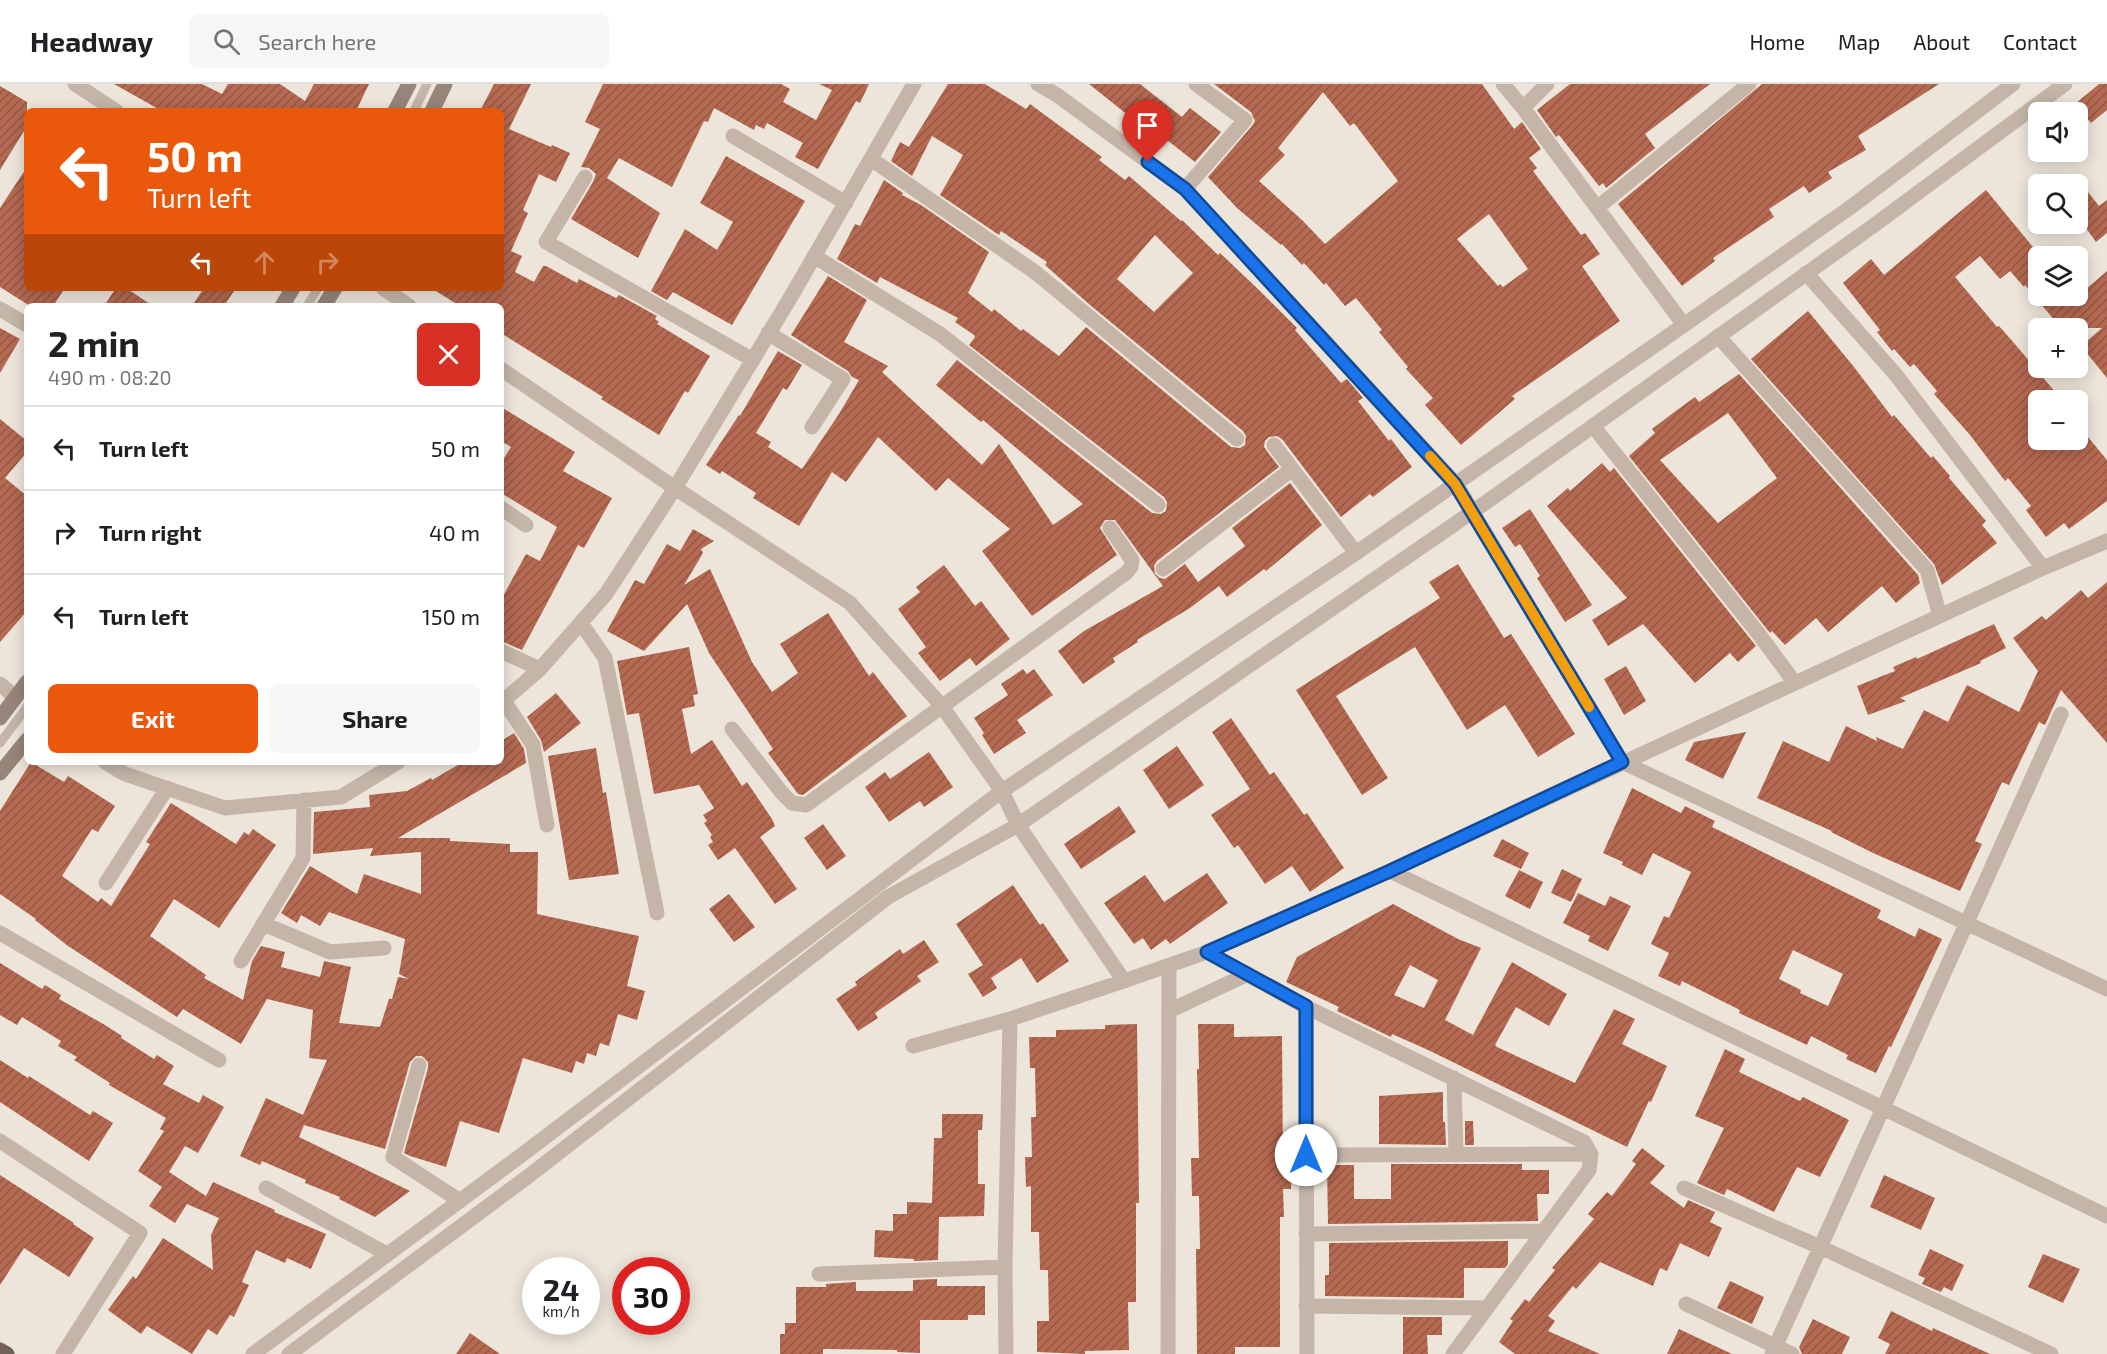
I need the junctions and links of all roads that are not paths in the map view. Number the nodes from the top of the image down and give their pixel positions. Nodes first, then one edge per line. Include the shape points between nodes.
1 (75, 84) edge
2 (409, 84) edge
3 (427, 84) edge
4 (445, 84) edge
5 (914, 84) edge
6 (1038, 84) edge
7 (1196, 84) edge
8 (1503, 84) edge
9 (1547, 84) edge
10 (1749, 84) edge
11 (2013, 84) edge
12 (2065, 84) edge
13 (1061, 90) edge
14 (111, 108) edge
15 (397, 108) edge
16 (415, 108) edge
17 (433, 108) edge
18 (1523, 108) junction
19 (733, 136) dead end
20 (871, 159) junction
21 (585, 177) dead end
22 (1185, 189) junction
23 (846, 203) junction
24 (1597, 208) junction
25 (814, 256) junction
26 (1806, 273) junction
27 (387, 291) edge
28 (405, 303) edge
29 (0, 309) edge
30 (24, 323) edge
31 (1684, 325) junction
32 (768, 333) junction
33 (1718, 336) junction
34 (753, 360) junction
35 (504, 371) edge
36 (1593, 426) junction
37 (812, 427) dead end
38 (1237, 439) dead end
39 (1274, 445) dead end
40 (1292, 469) junction
41 (1455, 484) junction
42 (675, 488) junction
43 (1158, 505) dead end
44 (504, 510) edge
45 (1472, 512) junction
46 (526, 525) dead end
47 (1110, 528) dead end
48 (2106, 542) edge
49 (1356, 553) junction
50 (2043, 568) junction
51 (1163, 569) dead end
52 (1940, 616) junction
53 (581, 623) junction
54 (504, 652) edge
55 (540, 669) junction
56 (1795, 683) junction
57 (0, 684) edge
58 (504, 701) edge
59 (21, 702) edge
60 (504, 703) edge
61 (941, 705) junction
62 (2061, 714) dead end
63 (0, 718) edge
64 (732, 729) dead end
65 (0, 743) edge
66 (24, 744) edge
67 (1622, 762) junction
68 (110, 765) edge
69 (393, 765) edge
70 (0, 773) edge
71 (167, 788) junction
72 (1002, 791) junction
73 (304, 800) junction
74 (547, 825) dead end
75 (1018, 825) junction
76 (1390, 871) junction
77 (106, 883) dead end
78 (657, 913) dead end
79 (1967, 923) junction
80 (264, 924) junction
81 (0, 933) edge
82 (384, 948) dead end
83 (1207, 952) junction
84 (241, 961) dead end
85 (1169, 966) junction
86 (1248, 974) junction
87 (1124, 981) junction
88 (2107, 989) edge
89 (1306, 1006) junction
90 (1169, 1011) junction
91 (1010, 1019) junction
92 (913, 1046) dead end
93 (219, 1060) dead end
94 (419, 1065) dead end
95 (1454, 1078) junction
96 (1883, 1108) junction
97 (0, 1141) edge
98 (1592, 1154) junction
99 (1306, 1155) junction
100 (1456, 1155) junction
101 (266, 1188) dead end
102 (1684, 1188) dead end
103 (460, 1200) junction
104 (2107, 1216) edge
105 (1544, 1231) junction
106 (1306, 1234) junction
107 (1820, 1247) junction
108 (387, 1254) junction
109 (1005, 1267) junction
110 (819, 1274) dead end
111 (1686, 1304) dead end
112 (1306, 1306) junction
113 (1486, 1308) junction
114 (0, 1350) edge
115 (1774, 1350) edge
116 (7, 1354) edge
117 (63, 1354) edge
118 (253, 1354) edge
119 (289, 1354) edge
120 (1006, 1354) edge
121 (1168, 1354) edge
122 (1306, 1354) edge
123 (1453, 1354) edge
124 (1792, 1354) edge
125 (2051, 1354) edge

1 - 14 street
2 - 15 main road
3 - 16 lane
4 - 17 main road
5 - 20 street
6 - 13 street
7 - 22 street via 1245,120
8 - 18 street
9 - 18 street
10 - 24 street
11 - 31 street via 1855,204
12 - 26 street
13 - 22 street
18 - 24 street
19 - 23 street
20 - 23 street
20 - 38 street via 1035,272
21 - 34 street via 546,242
22 - 41 street
23 - 25 street
24 - 31 street
25 - 32 street
25 - 43 street via 940,334
26 - 33 street
26 - 50 street via 1896,375
27 - 28 street
29 - 30 street
31 - 41 street
32 - 34 street
32 - 37 street via 843,379
33 - 36 street
33 - 52 street via 1927,570
34 - 42 street
35 - 42 street
36 - 45 street
36 - 56 street
39 - 40 street
40 - 49 street
40 - 51 street
41 - 45 street
41 - 49 street
42 - 53 street via 606,594
42 - 61 street via 850,603
44 - 46 street
45 - 67 street
45 - 75 street
47 - 61 street via 1132,560 1126,573
48 - 50 street
49 - 72 street
50 - 52 street
52 - 56 street
53 - 55 street
53 - 78 street via 605,658
54 - 55 street
55 - 58 street
56 - 67 street
57 - 59 street
59 - 63 main road
59 - 65 lane
60 - 74 street via 533,745
61 - 64 street via 806,805 792,803 782,793
61 - 72 street
62 - 79 street
66 - 70 main road
67 - 76 street
67 - 79 street
68 - 71 street
69 - 73 street via 341,797
71 - 73 street via 225,808
71 - 77 street
72 - 75 street
72 - 103 street
73 - 80 street via 303,858
75 - 87 street
75 - 119 street via 888,897 530,1175
76 - 83 street
76 - 96 street
79 - 88 street
79 - 96 street
80 - 82 street via 330,952
80 - 84 street
81 - 93 street
83 - 85 street
83 - 86 street
85 - 87 street
85 - 90 street
86 - 89 street
86 - 90 street
87 - 91 street
89 - 95 street
89 - 99 street
90 - 121 street
91 - 92 street
91 - 109 street
94 - 103 street via 393,1157
95 - 98 street via 1584,1142
95 - 100 street
96 - 104 street
96 - 107 street
97 - 117 street via 141,1233
98 - 100 street
98 - 105 street via 1589,1170
99 - 100 street
99 - 106 street
101 - 108 street
102 - 107 street
103 - 108 street
105 - 106 street
105 - 113 street
106 - 112 street
107 - 115 street
107 - 125 street
108 - 118 street
109 - 110 street
109 - 120 street
111 - 115 street
112 - 113 street
112 - 122 street
113 - 123 street
114 - 116 main road
115 - 124 street

